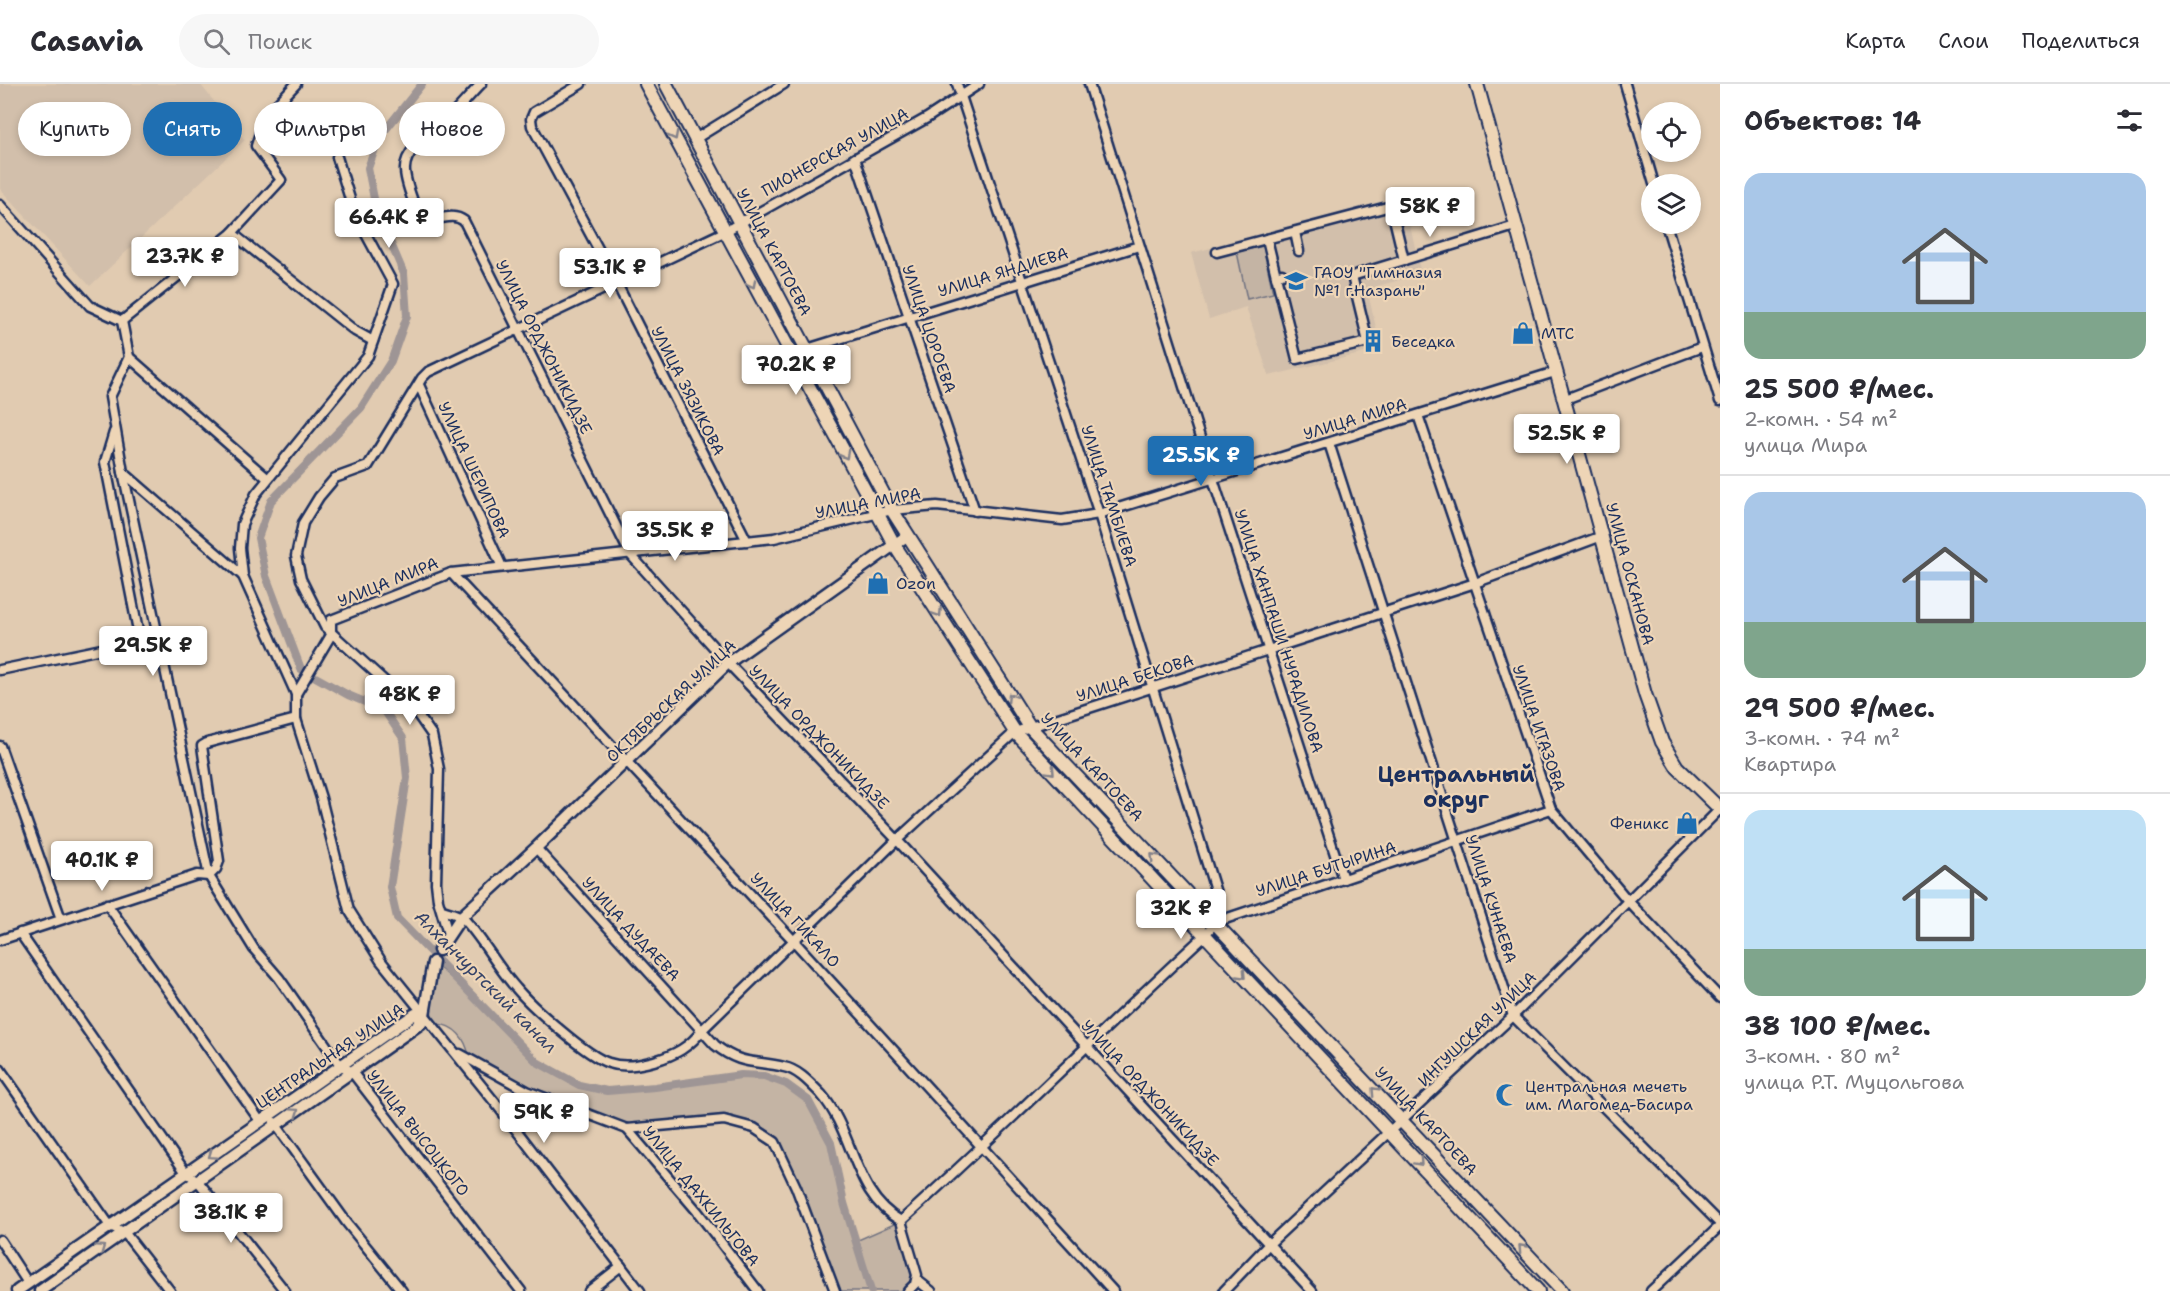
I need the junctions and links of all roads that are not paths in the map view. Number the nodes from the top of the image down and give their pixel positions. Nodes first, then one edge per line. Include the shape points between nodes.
1 (297, 84) edge
2 (481, 84) edge
3 (581, 84) edge
4 (646, 84) edge
5 (666, 84) edge
6 (784, 84) edge
7 (957, 84) edge
8 (979, 84) edge
9 (1089, 84) edge
10 (1477, 84) edge
11 (1625, 84) edge
12 (961, 94) junction
13 (695, 139) junction
14 (337, 157) dead end
15 (855, 158) junction
16 (1651, 174) edge
17 (0, 205) edge
18 (740, 223) junction
19 (1515, 226) junction
20 (724, 232) junction
21 (1294, 232) junction
22 (232, 234) junction
23 (1669, 234) edge
24 (1267, 239) junction
25 (1139, 246) junction
26 (1299, 250) dead end
27 (1217, 252) dead end
28 (1404, 260) junction
29 (1023, 282) junction
30 (617, 284) junction
31 (908, 316) junction
32 (122, 321) junction
33 (519, 331) junction
34 (373, 341) junction
35 (1702, 347) junction
36 (807, 349) junction
37 (129, 357) junction
38 (1556, 372) junction
39 (419, 385) junction
40 (1563, 400) junction
41 (1720, 401) edge
42 (1418, 415) junction
43 (115, 427) junction
44 (1329, 443) junction
45 (123, 472) junction
46 (267, 478) junction
47 (1213, 479) junction
48 (892, 510) junction
49 (975, 511) junction
50 (876, 513) junction
51 (1099, 514) junction
52 (908, 535) junction
53 (1602, 536) junction
54 (747, 541) junction
55 (895, 546) junction
56 (630, 554) junction
57 (502, 567) junction
58 (451, 573) junction
59 (243, 576) junction
60 (1475, 583) junction
61 (1385, 612) junction
62 (331, 635) junction
63 (1270, 650) junction
64 (728, 663) junction
65 (0, 670) edge
66 (1153, 688) junction
67 (296, 694) junction
68 (296, 719) junction
69 (1030, 727) junction
70 (1016, 732) junction
71 (0, 746) edge
72 (627, 761) junction
73 (1551, 809) junction
74 (1720, 809) edge
75 (897, 840) junction
76 (1457, 842) junction
77 (536, 848) junction
78 (209, 876) junction
79 (1343, 879) junction
80 (1629, 902) junction
81 (107, 904) junction
82 (442, 910) junction
83 (461, 917) junction
84 (60, 919) junction
85 (1216, 922) junction
86 (20, 933) junction
87 (448, 934) junction
88 (1204, 936) junction
89 (0, 940) edge
90 (793, 940) junction
91 (439, 950) dead end
92 (433, 962) dead end
93 (1720, 998) edge
94 (422, 1016) junction
95 (1513, 1016) junction
96 (703, 1029) junction
97 (1085, 1046) junction
98 (454, 1051) junction
99 (340, 1065) junction
100 (0, 1069) edge
101 (352, 1072) junction
102 (264, 1118) junction
103 (1403, 1121) junction
104 (276, 1125) junction
105 (627, 1129) junction
106 (1391, 1132) junction
107 (981, 1149) junction
108 (186, 1173) junction
109 (197, 1180) junction
110 (901, 1221) junction
111 (1720, 1225) edge
112 (110, 1226) junction
113 (124, 1232) junction
114 (0, 1240) edge
115 (1269, 1244) junction
116 (621, 1266) junction
117 (917, 1280) junction
118 (28, 1283) junction
119 (17, 1291) edge
120 (40, 1291) edge
121 (170, 1291) edge
122 (285, 1291) edge
123 (402, 1291) edge
124 (521, 1291) edge
125 (589, 1291) edge
126 (640, 1291) edge
127 (759, 1291) edge
128 (835, 1291) edge
129 (908, 1291) edge
130 (931, 1291) edge
131 (1113, 1291) edge
132 (1224, 1291) edge
133 (1312, 1291) edge
134 (1538, 1291) edge
135 (1562, 1291) edge
136 (1651, 1291) edge

1 - 22 street via 265,117 256,146 281,180
2 - 33 street, УЛИЦА ОРДЖОНИКИДЗЕ via 418,144 406,163 405,173 422,220 458,216 464,221
3 - 30 street, УЛИЦА ЗЯЗИКОВА via 534,112 532,126
4 -> 20 main road, УЛИЦА КАРТОЕВА
5 - 13 main road, УЛИЦА КАРТОЕВА
6 - 13 street
7 - 12 street, УЛИЦА ТАМБИЕВА
8 - 12 street, ПИОНЕРСКАЯ УЛИЦА
9 - 25 street, УЛИЦА ХАНПАШИ НУРАДИЛОВА
10 - 19 main road, УЛИЦА ОСКАНОВА
11 - 16 street
12 - 15 street, ПИОНЕРСКАЯ УЛИЦА
12 - 29 street, УЛИЦА ТАМБИЕВА
13 - 18 main road, УЛИЦА КАРТОЕВА
14 - 34 street via 354,212 393,284
15 - 18 street, ПИОНЕРСКАЯ УЛИЦА
15 - 31 street, УЛИЦА ЦОРОЕВА
17 - 32 street via 90,306
18 - 20 street, ПИОНЕРСКАЯ УЛИЦА
18 - 36 main road, УЛИЦА КАРТОЕВА
19 - 28 street
19 - 38 main road, УЛИЦА ОСКАНОВА
20 - 30 street, ПИОНЕРСКАЯ УЛИЦА
20 -> 50 main road, УЛИЦА КАРТОЕВА
21 - 24 street
21 - 26 street
21 - 28 street via 1391,206
22 - 32 street
22 - 34 street
23 - 35 street
24 - 27 street
24 - 28 street via 1297,359 1368,342 1352,276
25 - 29 street, УЛИЦА ЯНДИЕВА
25 - 47 street, УЛИЦА ХАНПАШИ НУРАДИЛОВА
29 - 31 street, УЛИЦА ЯНДИЕВА
29 - 51 street, УЛИЦА ТАМБИЕВА
30 - 33 street, ПИОНЕРСКАЯ УЛИЦА
30 - 54 street, УЛИЦА ЗЯЗИКОВА
31 - 36 street, УЛИЦА ЯНДИЕВА
31 - 49 street, УЛИЦА ЦОРОЕВА
32 - 37 street
33 - 39 street, ПИОНЕРСКАЯ УЛИЦА via 428,372
33 - 56 street, УЛИЦА ОРДЖОНИКИДЗЕ
34 - 46 street via 368,357
35 - 40 street
35 - 41 street
36 - 48 main road, УЛИЦА КАРТОЕВА
37 - 43 street, УЛИЦА ВЫСОЦКОГО via 110,397
37 - 46 street
38 - 40 main road, УЛИЦА ОСКАНОВА
38 - 42 street, УЛИЦА МИРА
39 - 57 street, УЛИЦА ШЕРИПОВА
39 - 62 street, ПИОНЕРСКАЯ УЛИЦА via 368,466 335,478 303,523 296,556 301,579
40 - 53 main road, УЛИЦА ОСКАНОВА
42 - 44 street, УЛИЦА МИРА
42 - 60 street, УЛИЦА ИТАЗОВА
43 - 45 street, УЛИЦА ВЫСОЦКОГО
43 - 65 street via 105,462 140,641
44 - 47 street, УЛИЦА МИРА
44 - 61 street, УЛИЦА КУНАЕВА
45 - 59 street
45 - 78 street, УЛИЦА ВЫСОЦКОГО
46 - 59 street via 242,524
47 - 51 street, УЛИЦА МИРА
47 - 63 street, УЛИЦА ХАНПАШИ НУРАДИЛОВА
48 - 49 street, УЛИЦА МИРА via 937,506
48 - 50 street, УЛИЦА МИРА
48 - 52 main road, УЛИЦА КАРТОЕВА
49 - 51 street, УЛИЦА МИРА via 1062,520
50 - 54 street, УЛИЦА МИРА
50 - 55 main road, УЛИЦА КАРТОЕВА
51 - 66 street, УЛИЦА ТАМБИЕВА
52 - 55 street, ОКТЯБРЬСКАЯ УЛИЦА
69 -> 52 main road, УЛИЦА КАРТОЕВА
53 - 60 street, УЛИЦА БЕКОВА
53 - 74 main road, УЛИЦА ОСКАНОВА via 1662,742 1677,767
54 - 56 street, УЛИЦА МИРА
55 - 64 street, ОКТЯБРЬСКАЯ УЛИЦА
55 -> 70 main road, УЛИЦА КАРТОЕВА
56 - 57 street, УЛИЦА МИРА
56 - 64 street, УЛИЦА ОРДЖОНИКИДЗЕ
57 - 58 street, УЛИЦА МИРА
58 - 62 street, УЛИЦА МИРА via 331,620
58 - 72 street, УЛИЦА ГИКАЛО
59 - 67 street
60 - 61 street, УЛИЦА БЕКОВА
60 - 73 street, УЛИЦА ИТАЗОВА
61 - 63 street, УЛИЦА БЕКОВА
61 - 76 street, УЛИЦА КУНАЕВА
62 - 67 street, УЛИЦА МИРА
62 - 82 street via 411,705 432,735 439,769 436,883
63 - 66 street, УЛИЦА БЕКОВА
63 - 79 street, УЛИЦА ХАНПАШИ НУРАДИЛОВА
64 - 72 street, ОКТЯБРЬСКАЯ УЛИЦА
64 - 75 street, УЛИЦА ОРДЖОНИКИДЗЕ
66 - 69 street, УЛИЦА БЕКОВА
66 - 85 street, УЛИЦА ТАМБИЕВА via 1216,893
67 - 68 street
68 - 78 street via 202,746 219,861
68 - 94 street via 349,910
69 - 70 street, УЛИЦА БЕКОВА
85 -> 69 main road, УЛИЦА КАРТОЕВА
70 - 75 street, УЛИЦА БЕКОВА
70 -> 88 main road, УЛИЦА КАРТОЕВА
71 - 84 street
72 - 77 street, ОКТЯБРЬСКАЯ УЛИЦА
72 - 90 street, УЛИЦА ГИКАЛО
73 - 76 street, УЛИЦА БУТЫРИНА
73 - 80 street, УЛИЦА ИТАЗОВА
74 - 80 street, ИНГУШСКАЯ УЛИЦА
75 - 90 street, УЛИЦА БЕКОВА
75 - 97 street, УЛИЦА ОРДЖОНИКИДЗЕ
76 - 79 street, УЛИЦА БУТЫРИНА
76 - 95 street, УЛИЦА КУНАЕВА
77 - 83 street, ОКТЯБРЬСКАЯ УЛИЦА
77 - 96 street, УЛИЦА ДУДАЕВА
78 - 81 street via 197,875
78 - 99 street, УЛИЦА ВЫСОЦКОГО via 254,949
79 - 85 street, УЛИЦА БУТЫРИНА
80 - 93 street, УЛИЦА ИТАЗОВА
80 - 95 street, ИНГУШСКАЯ УЛИЦА
81 - 84 street
81 - 102 street
82 - 83 street
82 - 87 street
83 - 87 street, ОКТЯБРЬСКАЯ УЛИЦА
83 - 96 street, УЛИЦА БЕКОВА via 517,990 582,1047 608,1063 637,1065 659,1059 682,1050
84 - 86 street
85 - 88 street
103 -> 85 main road, УЛИЦА КАРТОЕВА
86 - 89 street
86 - 108 street
87 - 91 street, ОКТЯБРЬСКАЯ УЛИЦА
88 - 97 street
88 -> 106 main road, УЛИЦА КАРТОЕВА
90 - 96 street, УЛИЦА БЕКОВА
90 - 107 street, УЛИЦА ГИКАЛО
92 - 94 street
94 - 98 street
94 - 99 street, ЦЕНТРАЛЬНАЯ УЛИЦА via 415,1014
94 - 101 street, ЦЕНТРАЛЬНАЯ УЛИЦА via 421,1023
95 - 103 street, ИНГУШСКАЯ УЛИЦА
95 - 111 street, УЛИЦА КУНАЕВА
96 - 110 street, УЛИЦА ДУДАЕВА via 729,1056 744,1062 786,1067 801,1075 822,1096 839,1122 872,1196 879,1206
97 - 107 street
97 - 115 street, УЛИЦА ОРДЖОНИКИДЗЕ
98 - 105 street, УЛИЦА ДАХКИЛЬГОВА via 527,1091
98 - 116 street
99 - 101 street, УЛИЦА ВЫСОЦКОГО
99 - 102 street, ЦЕНТРАЛЬНАЯ УЛИЦА
100 - 112 street
104 -> 101 street, ЦЕНТРАЛЬНАЯ УЛИЦА
101 - 124 street, УЛИЦА ВЫСОЦКОГО
102 - 104 street
102 -> 108 street, ЦЕНТРАЛЬНАЯ УЛИЦА
103 - 106 street, ИНГУШСКАЯ УЛИЦА
135 -> 103 main road, УЛИЦА КАРТОЕВА
104 - 109 street, ЦЕНТРАЛЬНАЯ УЛИЦА
104 - 123 street
105 - 127 street, УЛИЦА ДАХКИЛЬГОВА
105 - 128 street via 724,1120 754,1128 775,1142
106 - 115 street, ИНГУШСКАЯ УЛИЦА
106 -> 134 main road, УЛИЦА КАРТОЕВА
107 - 110 street
107 - 131 street, УЛИЦА ГИКАЛО
108 - 109 street
108 - 112 street, ЦЕНТРАЛЬНАЯ УЛИЦА
109 - 113 street, ЦЕНТРАЛЬНАЯ УЛИЦА
109 - 122 street
110 - 117 street
111 - 136 street
112 - 113 street
112 - 118 street, ЦЕНТРАЛЬНАЯ УЛИЦА
120 -> 113 street, ЦЕНТРАЛЬНАЯ УЛИЦА
113 - 121 street
114 - 118 street
115 - 132 street, ИНГУШСКАЯ УЛИЦА
115 - 133 street, УЛИЦА ОРДЖОНИКИДЗЕ
116 - 125 street
116 - 126 street
117 - 129 street
117 - 130 street
118 - 119 street, ЦЕНТРАЛЬНАЯ УЛИЦА

